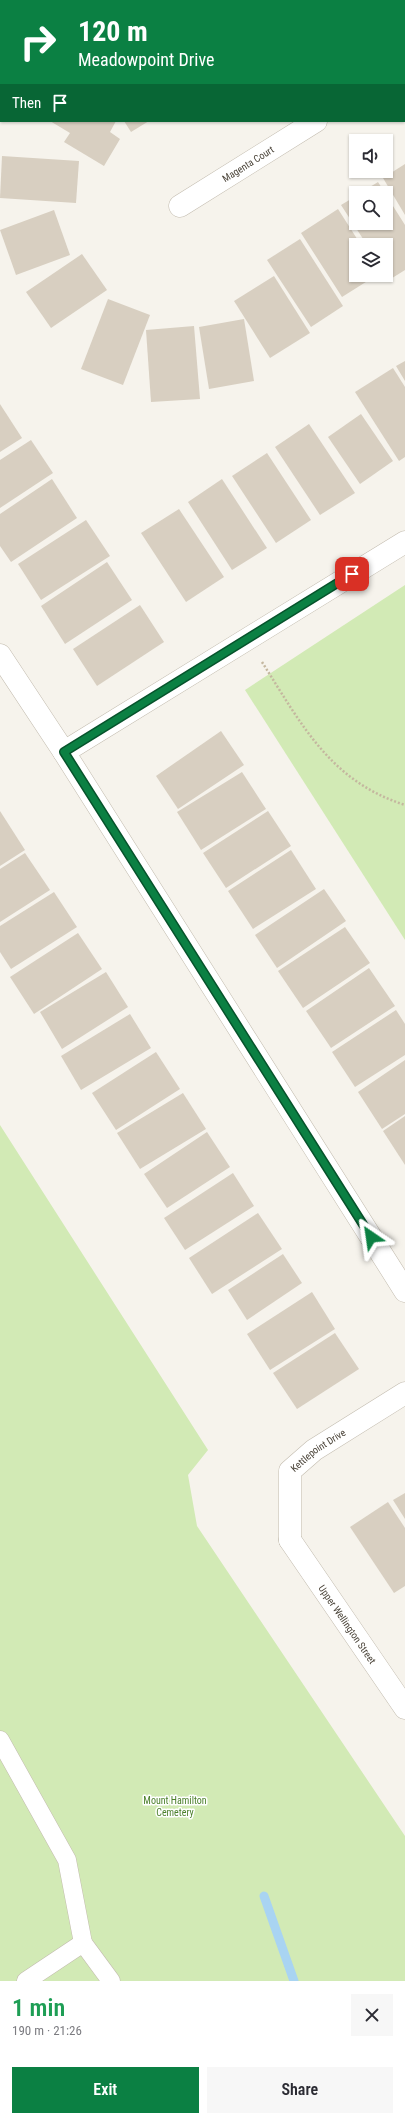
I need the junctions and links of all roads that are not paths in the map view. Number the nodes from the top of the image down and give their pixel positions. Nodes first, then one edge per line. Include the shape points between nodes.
1 (314, 122) edge
2 (180, 206) dead end
3 (405, 542) edge
4 (0, 655) edge
5 (64, 752) junction
6 (405, 1291) edge
7 (405, 1394) edge
8 (290, 1540) joint
9 (405, 1708) edge
10 (0, 1740) edge
11 (83, 1943) junction
12 (26, 1981) edge
13 (111, 1981) edge

1 - 2 street, Magenta Court
3 - 5 street
4 - 5 street
5 - 6 street
7 - 8 street, Kettlepoint Drive via 314,1450 290,1471
8 - 9 street, Upper Wellington Street
10 - 11 lane via 67,1860
11 - 12 lane
11 - 13 lane

